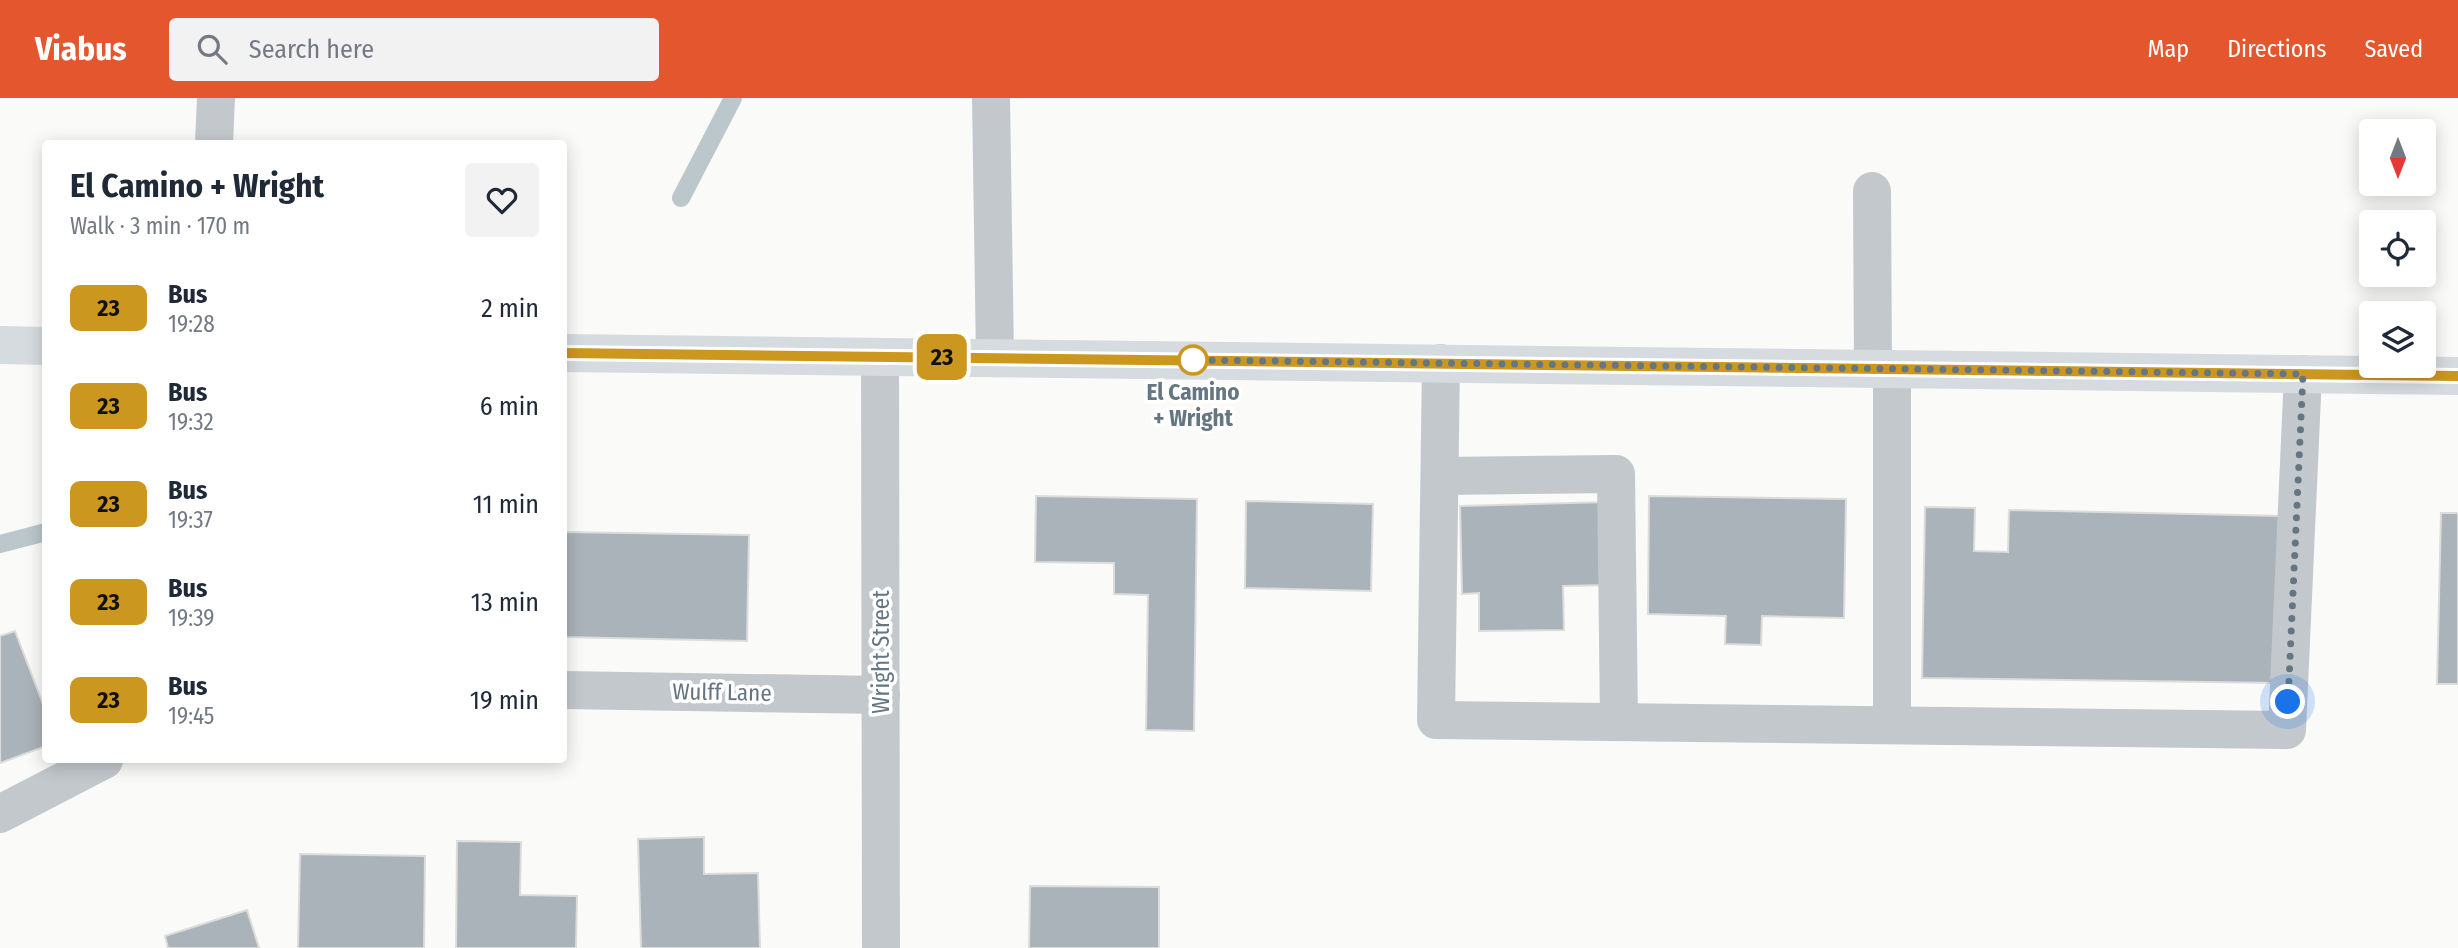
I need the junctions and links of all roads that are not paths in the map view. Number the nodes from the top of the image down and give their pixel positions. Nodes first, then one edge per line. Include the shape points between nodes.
1 (216, 98) edge
2 (991, 98) edge
3 (214, 140) edge
4 (1872, 191) dead end
5 (0, 345) edge
6 (42, 346) edge
7 (567, 353) edge
8 (880, 357) junction
9 (995, 358) junction
10 (1441, 363) junction
11 (1883, 369) junction
12 (2303, 374) junction
13 (2458, 376) edge
14 (1440, 476) junction
15 (567, 690) edge
16 (881, 695) junction
17 (1619, 722) junction
18 (1892, 725) junction
19 (98, 763) edge
20 (0, 814) edge
21 (881, 948) edge

1 - 3 street
2 - 9 street
4 - 11 street
5 - 6 main road
7 - 8 main road
8 - 9 main road
8 - 16 street, Wright Street
9 - 10 main road
10 - 11 main road
10 - 14 street
11 - 12 main road
11 - 18 street
12 - 13 main road
12 - 18 street via 2287,730
14 - 17 street via 1616,474
14 - 17 street via 1436,720
15 - 16 street, Wulff Lane
16 - 21 street, Wright Street
17 - 18 street
19 - 20 street

